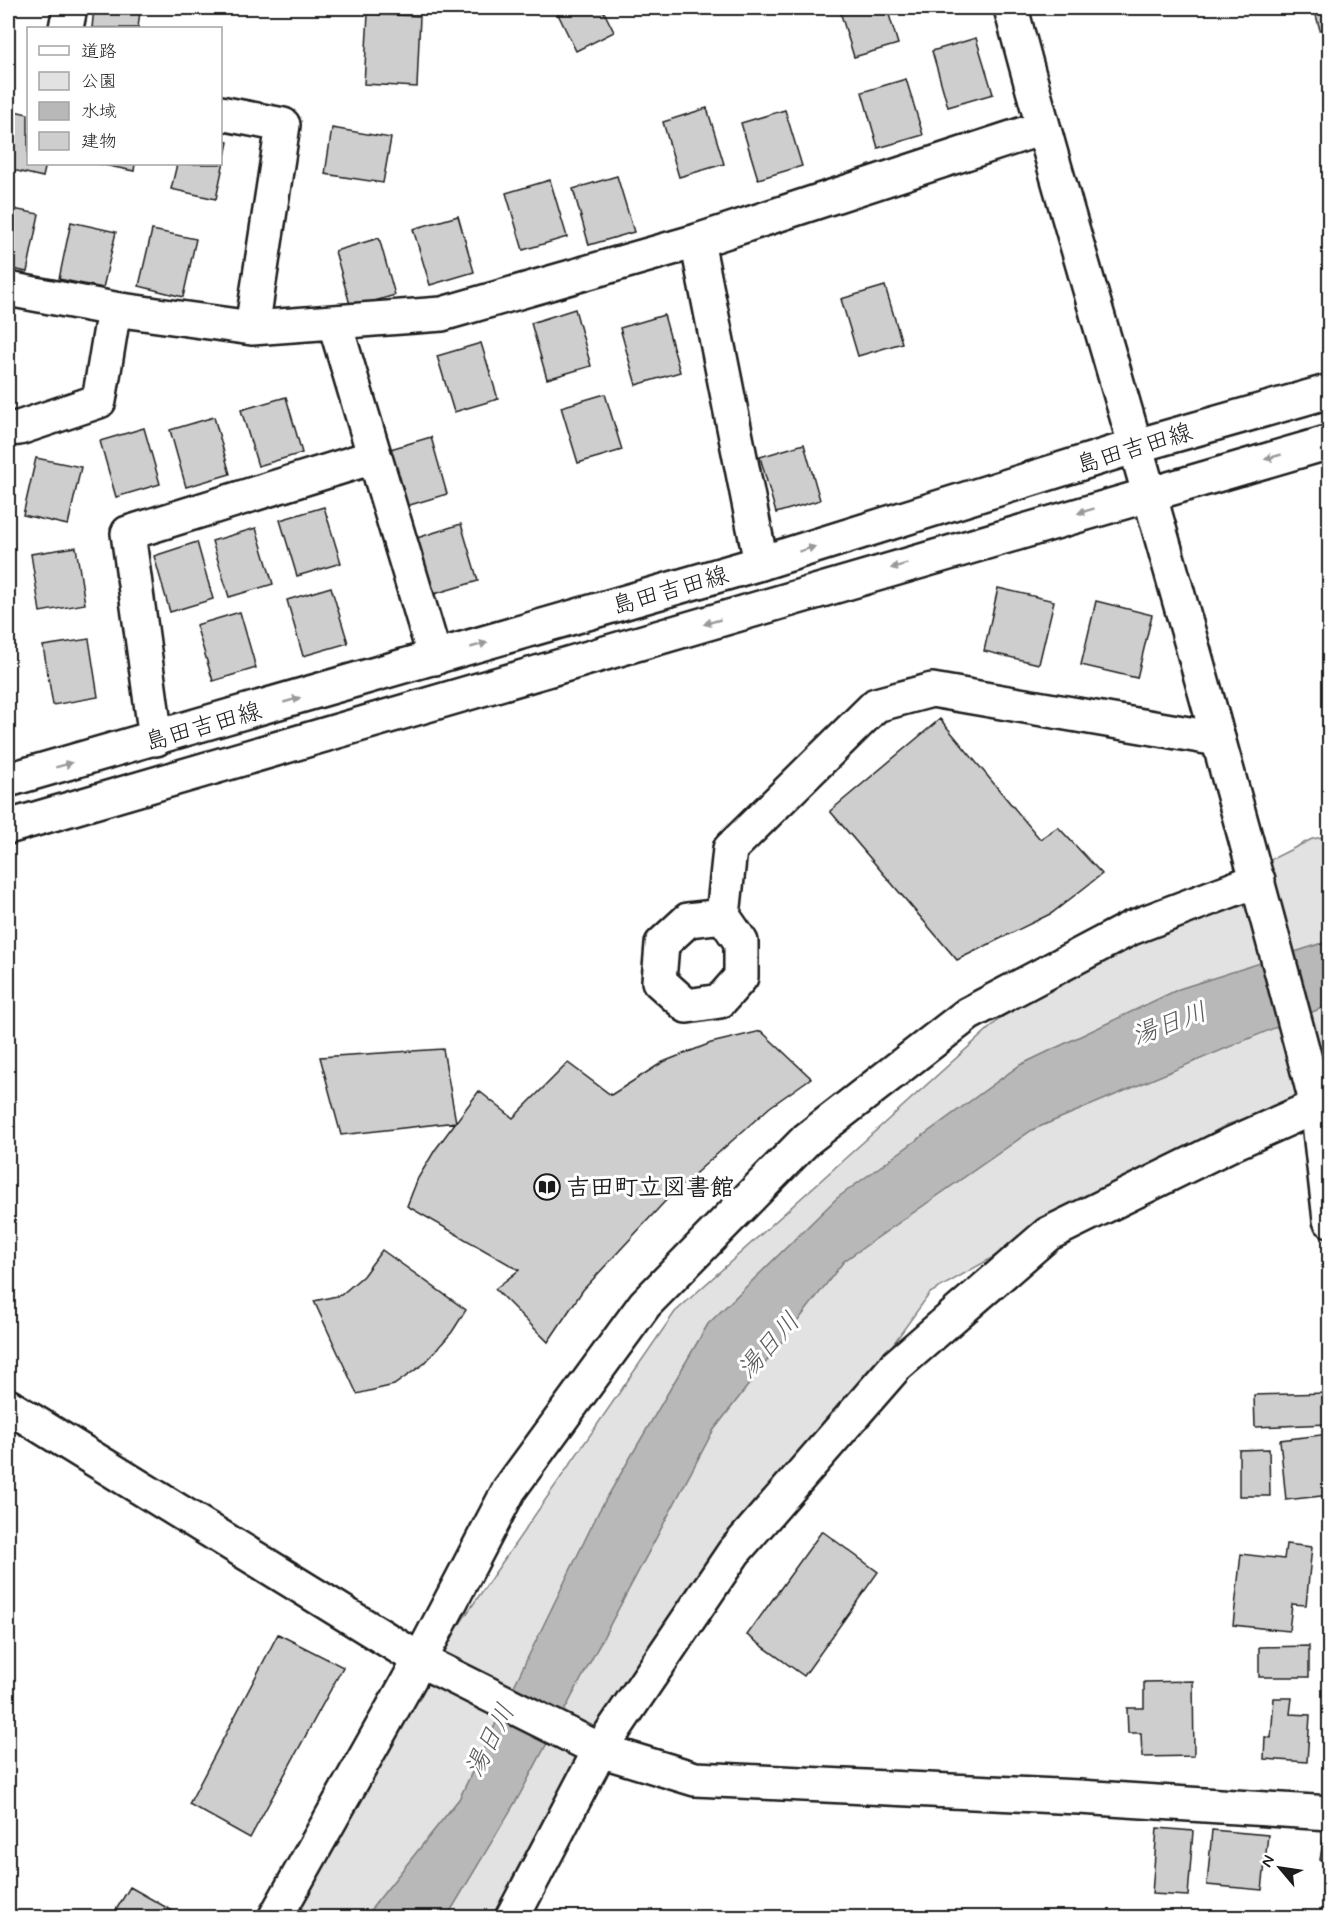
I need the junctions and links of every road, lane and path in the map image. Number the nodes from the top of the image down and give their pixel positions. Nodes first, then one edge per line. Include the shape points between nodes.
1 (70, 8) edge
2 (1011, 8) edge
3 (66, 27) edge
4 (222, 113) edge
5 (1042, 128) junction
6 (698, 241) junction
7 (8, 290) edge
8 (114, 309) junction
9 (335, 324) junction
10 (252, 328) junction
11 (1329, 392) edge
12 (8, 429) edge
13 (1329, 441) edge
14 (1136, 446) junction
15 (373, 457) junction
16 (1149, 492) junction
17 (761, 563) junction
18 (435, 658) junction
19 (156, 739) junction
20 (1218, 739) junction
21 (8, 780) edge
22 (8, 827) edge
23 (1258, 880) junction
24 (723, 916) dead end
25 (1323, 1102) edge
26 (1329, 1220) edge
27 (8, 1406) edge
28 (420, 1660) junction
29 (600, 1750) junction
30 (1329, 1813) edge
31 (275, 1917) edge
32 (512, 1917) edge

1 - 3 street
2 - 5 street
4 - 10 street via 283,125
5 - 6 street
5 - 14 street
6 - 9 street via 442,314
6 - 17 street
7 - 8 street
8 - 10 street
8 - 12 street via 99,401
9 - 10 street
9 - 15 street
11 - 14 street, 島田吉田線
13 -> 16 street, 島田吉田線
14 - 16 street
17 -> 14 street, 島田吉田線
15 - 18 street
15 - 19 street via 128,533
16 - 20 street
16 -> 22 street, 島田吉田線
18 -> 17 street, 島田吉田線
19 -> 18 street, 島田吉田線
21 -> 19 street, 島田吉田線
20 - 23 street
20 - 24 street via 932,690 876,705 730,849
23 - 25 street
23 - 28 street via 1131,928 968,1014 807,1139 638,1313 509,1490
25 - 26 street
25 - 29 street via 1048,1234 896,1366 734,1552
27 - 28 street
28 - 29 street
28 - 31 street
29 - 30 street via 694,1779
29 - 32 street

